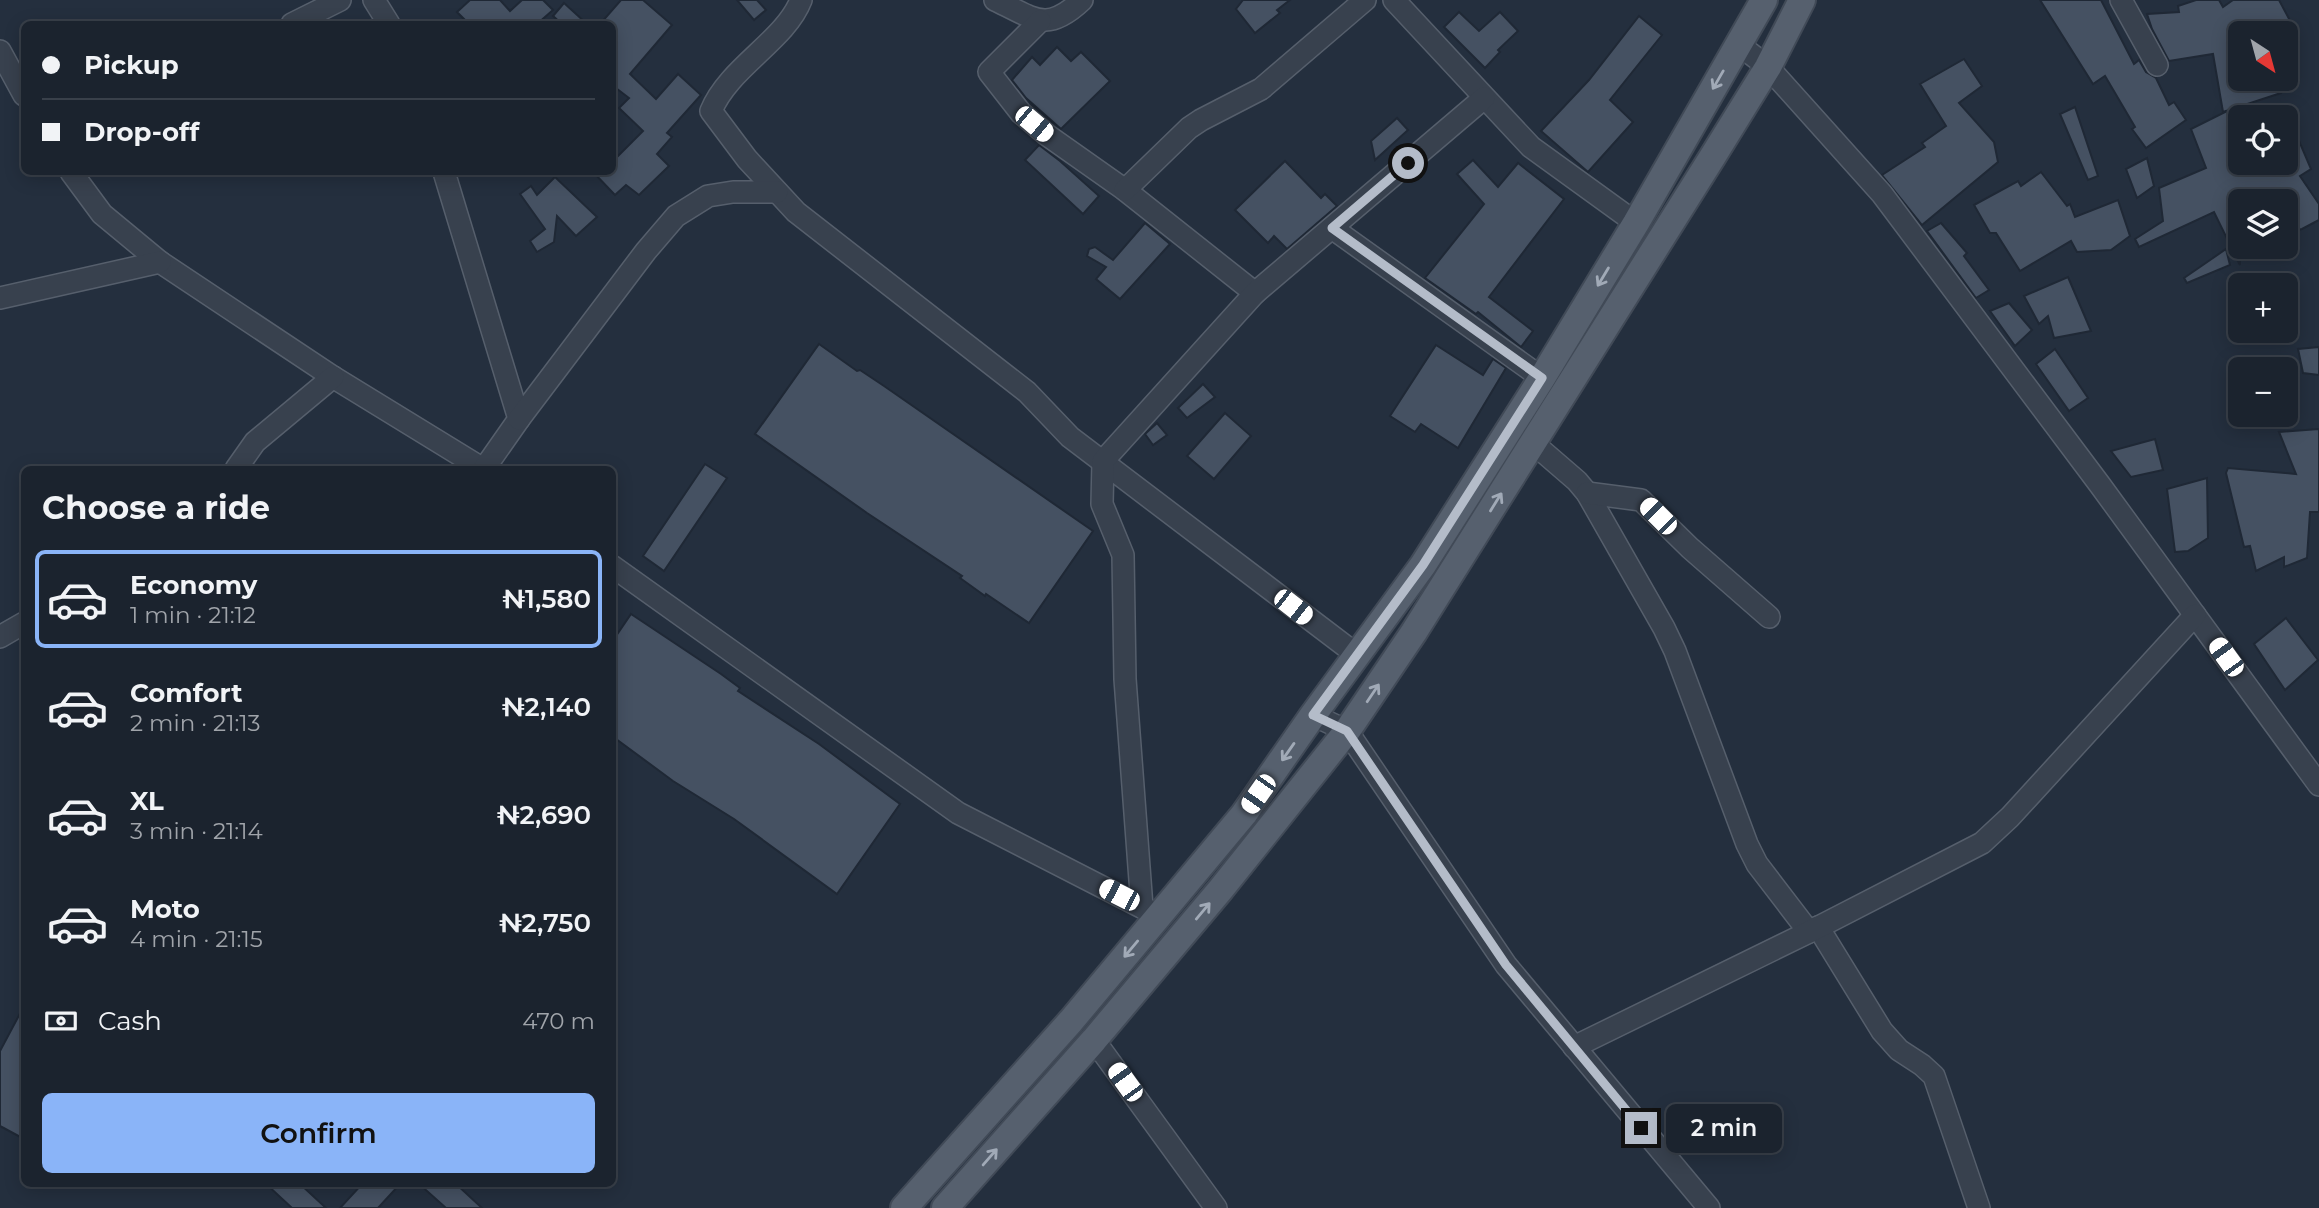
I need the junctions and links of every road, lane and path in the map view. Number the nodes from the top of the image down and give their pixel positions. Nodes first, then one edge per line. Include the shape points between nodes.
1 (340, 0) edge
2 (374, 0) edge
3 (801, 0) edge
4 (995, 0) edge
5 (1082, 0) edge
6 (1365, 0) edge
7 (1394, 0) edge
8 (1764, 0) edge
9 (1802, 0) edge
10 (2121, 0) edge
11 (298, 21) edge
12 (387, 21) edge
13 (1040, 21) junction
14 (1738, 44) junction
15 (0, 51) edge
16 (2158, 65) dead end
17 (1768, 67) junction
18 (21, 90) edge
19 (1484, 98) junction
20 (73, 175) edge
21 (445, 175) edge
22 (1125, 190) junction
23 (777, 192) junction
24 (1636, 223) junction
25 (1332, 228) junction
26 (160, 262) junction
27 (1255, 293) junction
28 (0, 298) edge
29 (333, 377) junction
30 (1542, 378) junction
31 (519, 419) junction
32 (1533, 443) junction
33 (1103, 461) junction
34 (238, 466) edge
35 (479, 466) edge
36 (486, 466) edge
37 (1587, 493) junction
38 (616, 569) edge
39 (2195, 615) junction
40 (1769, 617) dead end
41 (21, 625) edge
42 (0, 637) edge
43 (1357, 655) junction
44 (1313, 715) junction
45 (1347, 731) junction
46 (2319, 785) edge
47 (1150, 912) junction
48 (1813, 930) junction
49 (1094, 1040) junction
50 (1574, 1047) junction
51 (904, 1208) edge
52 (945, 1208) edge
53 (1216, 1208) edge
54 (1709, 1208) edge
55 (1979, 1208) edge

1 - 11 street
2 - 12 street
3 - 23 street via 791,18 727,83 711,111
4 - 13 street
5 - 13 street via 1056,20
6 - 22 street via 1261,89 1189,128
7 - 19 street
8 - 14 main road
9 - 17 main road
10 - 16 street
13 - 22 street via 989,72 1021,113
14 - 17 street
14 -> 24 main road
15 - 18 street
17 - 32 main road
17 - 39 street via 1882,194
19 - 24 street via 1531,147
19 - 25 street
20 - 26 street via 102,214
21 - 31 street
22 - 27 street
23 - 31 street via 708,196 676,216
23 - 33 street via 796,212 1027,392 1070,437
24 -> 30 main road
25 - 27 street
25 - 30 street
26 - 28 street
26 - 29 street
27 - 33 street
29 - 34 street via 274,424
29 - 35 street
30 - 43 main road via 1423,565
31 - 36 street
32 - 37 street
45 -> 32 main road
33 - 43 street
33 - 47 street via 1102,504 1124,555 1125,678
37 - 40 street via 1642,500
37 - 48 street via 1675,651 1757,864
38 - 47 street via 958,813
39 - 46 street
39 - 48 street via 1982,842
41 - 42 street
43 - 44 main road
44 - 45 street
44 -> 47 main road via 1244,814
49 -> 45 main road
45 - 50 street via 1506,965
47 -> 51 main road via 1071,1021
48 - 50 street
48 - 55 street via 1882,1031 1934,1076
52 -> 49 main road
49 - 53 street
50 - 54 street

